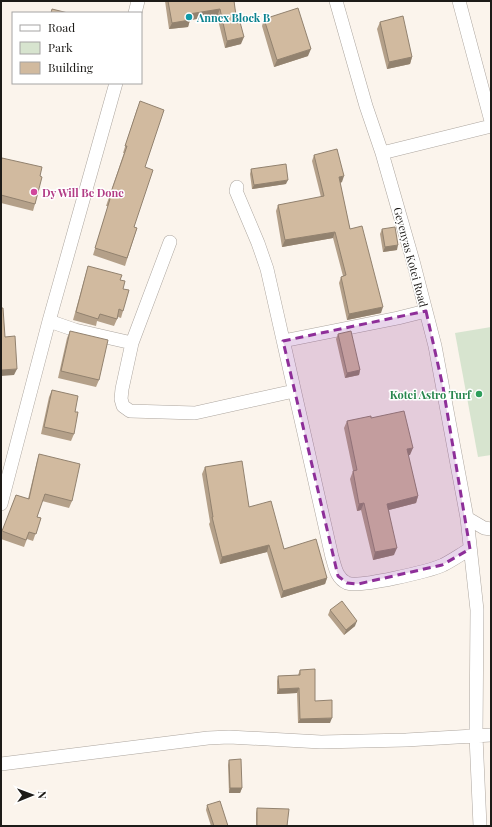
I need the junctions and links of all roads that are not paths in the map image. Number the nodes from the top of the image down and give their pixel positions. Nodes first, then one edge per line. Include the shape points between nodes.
1 (138, 1) edge
2 (336, 1) edge
3 (459, 1) edge
4 (135, 12) edge
5 (116, 84) edge
6 (491, 121) edge
7 (491, 126) edge
8 (382, 153) junction
9 (237, 187) dead end
10 (170, 242) dead end
11 (426, 311) junction
12 (49, 321) junction
13 (283, 341) junction
14 (132, 343) junction
15 (294, 391) junction
16 (2, 498) edge
17 (467, 518) junction
18 (491, 529) edge
19 (470, 549) junction
20 (491, 734) edge
21 (476, 736) junction
22 (1, 764) edge
23 (480, 826) edge

1 - 4 street
2 - 8 street, Geyenyas Kotei Road
3 - 6 street
5 - 12 street
7 - 8 street
8 - 11 street, Geyenyas Kotei Road
9 - 13 street via 236,191 267,269
10 - 14 street
11 - 13 street
11 - 17 street, Geyenyas Kotei Road via 442,381
12 - 14 street via 75,330
12 - 16 street
13 - 15 street
14 - 15 street via 121,399 123,406 130,411 195,413
15 - 19 street via 338,576 347,583 358,584 401,577 442,565
17 - 18 street via 484,528
17 - 19 street, Geyenyas Kotei Road
19 - 21 street, Geyenyas Kotei Road via 477,610
20 - 21 street
21 - 22 street via 321,742 208,738
21 - 23 street, Geyenyas Kotei Road

